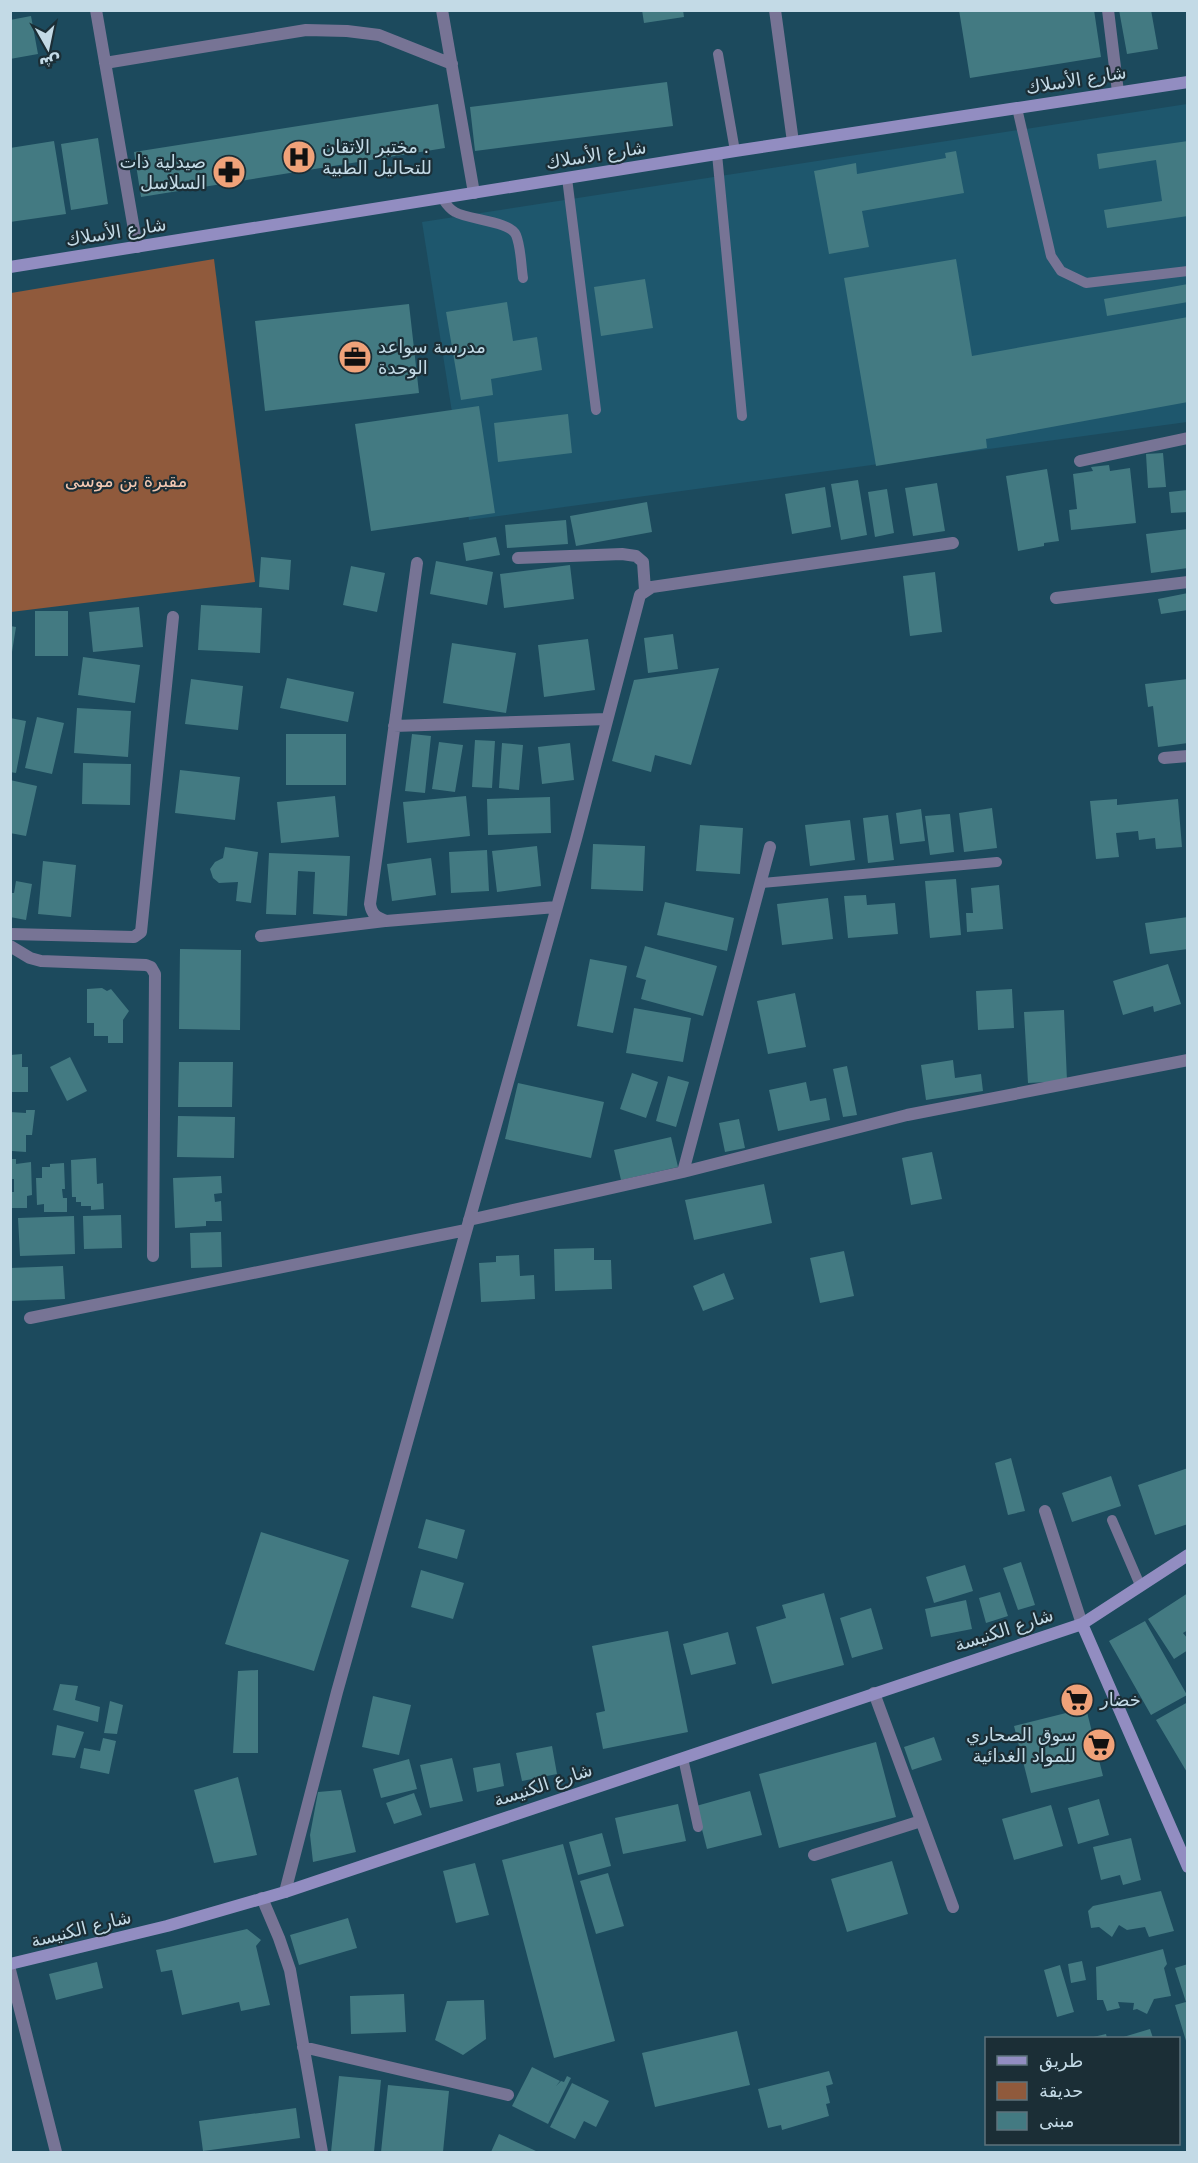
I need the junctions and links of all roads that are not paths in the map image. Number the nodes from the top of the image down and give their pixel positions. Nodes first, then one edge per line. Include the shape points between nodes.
1 (96, 10) edge
2 (442, 10) edge
3 (775, 10) edge
4 (1108, 10) edge
5 (718, 54) dead end
6 (105, 63) junction
7 (452, 64) junction
8 (1188, 82) edge
9 (1118, 92) junction
10 (1017, 108) junction
11 (793, 142) junction
12 (735, 151) junction
13 (717, 154) junction
14 (567, 178) junction
15 (474, 193) junction
16 (442, 198) junction
17 (136, 247) junction
18 (10, 267) edge
19 (1188, 271) edge
20 (523, 278) dead end
21 (596, 410) dead end
22 (742, 416) dead end
23 (1188, 438) edge
24 (1080, 461) dead end
25 (953, 543) dead end
26 (518, 558) dead end
27 (417, 563) dead end
28 (1188, 582) edge
29 (645, 590) junction
30 (1056, 598) dead end
31 (173, 617) dead end
32 (607, 719) junction
33 (394, 726) junction
34 (1188, 756) edge
35 (1164, 758) dead end
36 (771, 847) dead end
37 (998, 862) dead end
38 (761, 883) junction
39 (556, 907) junction
40 (386, 921) junction
41 (10, 934) edge
42 (261, 936) dead end
43 (10, 946) edge
44 (1188, 1060) edge
45 (683, 1172) junction
46 (468, 1225) junction
47 (153, 1256) dead end
48 (30, 1318) dead end
49 (1045, 1511) dead end
50 (1112, 1520) dead end
51 (1188, 1555) edge
52 (1140, 1585) junction
53 (1082, 1624) junction
54 (874, 1693) junction
55 (683, 1758) junction
56 (921, 1821) junction
57 (698, 1827) dead end
58 (814, 1856) dead end
59 (1188, 1867) edge
60 (285, 1892) junction
61 (262, 1898) junction
62 (953, 1907) dead end
63 (10, 1964) edge
64 (10, 1970) edge
65 (303, 2046) junction
66 (508, 2095) dead end
67 (56, 2152) edge
68 (322, 2152) edge

1 - 6 street
2 - 7 street
3 - 11 street
4 - 9 street
5 - 12 lane
6 - 7 street via 306,30 379,35
6 - 17 street
7 - 15 street
8 - 9 main road, شارع الأسلاك
9 - 10 main road, شارع الأسلاك
10 - 11 main road, شارع الأسلاك
10 - 19 lane via 1051,256 1061,271 1086,283
11 - 12 main road, شارع الأسلاك
12 - 13 main road, شارع الأسلاك
13 - 14 main road, شارع الأسلاك
13 - 22 lane
14 - 15 main road, شارع الأسلاك
14 - 21 lane
15 - 16 main road, شارع الأسلاك
16 - 17 main road, شارع الأسلاك
16 - 20 lane via 449,208 467,218 511,229 516,235
17 - 18 main road, شارع الأسلاك
23 - 24 street
25 - 29 street
26 - 29 street via 636,556 643,562
27 - 33 street
28 - 30 street
29 - 32 street via 638,600
31 - 41 street via 141,932 134,937
32 - 33 street
32 - 39 street
33 - 40 street via 370,904 376,917
34 - 35 street
36 - 38 street
37 - 38 lane
38 - 45 street
39 - 40 street
39 - 46 street
40 - 42 street
43 - 47 street via 41,961 146,965 155,974
44 - 45 street via 907,1115
45 - 46 street
46 - 48 street
46 - 60 street
49 - 53 street
50 - 52 lane
51 - 52 main road, شارع الكنيسة
52 - 53 main road, شارع الكنيسة
53 - 54 main road, شارع الكنيسة
53 - 59 main road
54 - 55 main road, شارع الكنيسة
54 - 56 street
55 - 57 lane
55 - 60 main road, شارع الكنيسة
56 - 58 street
56 - 62 street
60 - 61 main road, شارع الكنيسة
61 - 63 main road, شارع الكنيسة
61 - 65 street via 290,1970
64 - 67 street
65 - 66 street
65 - 68 street

